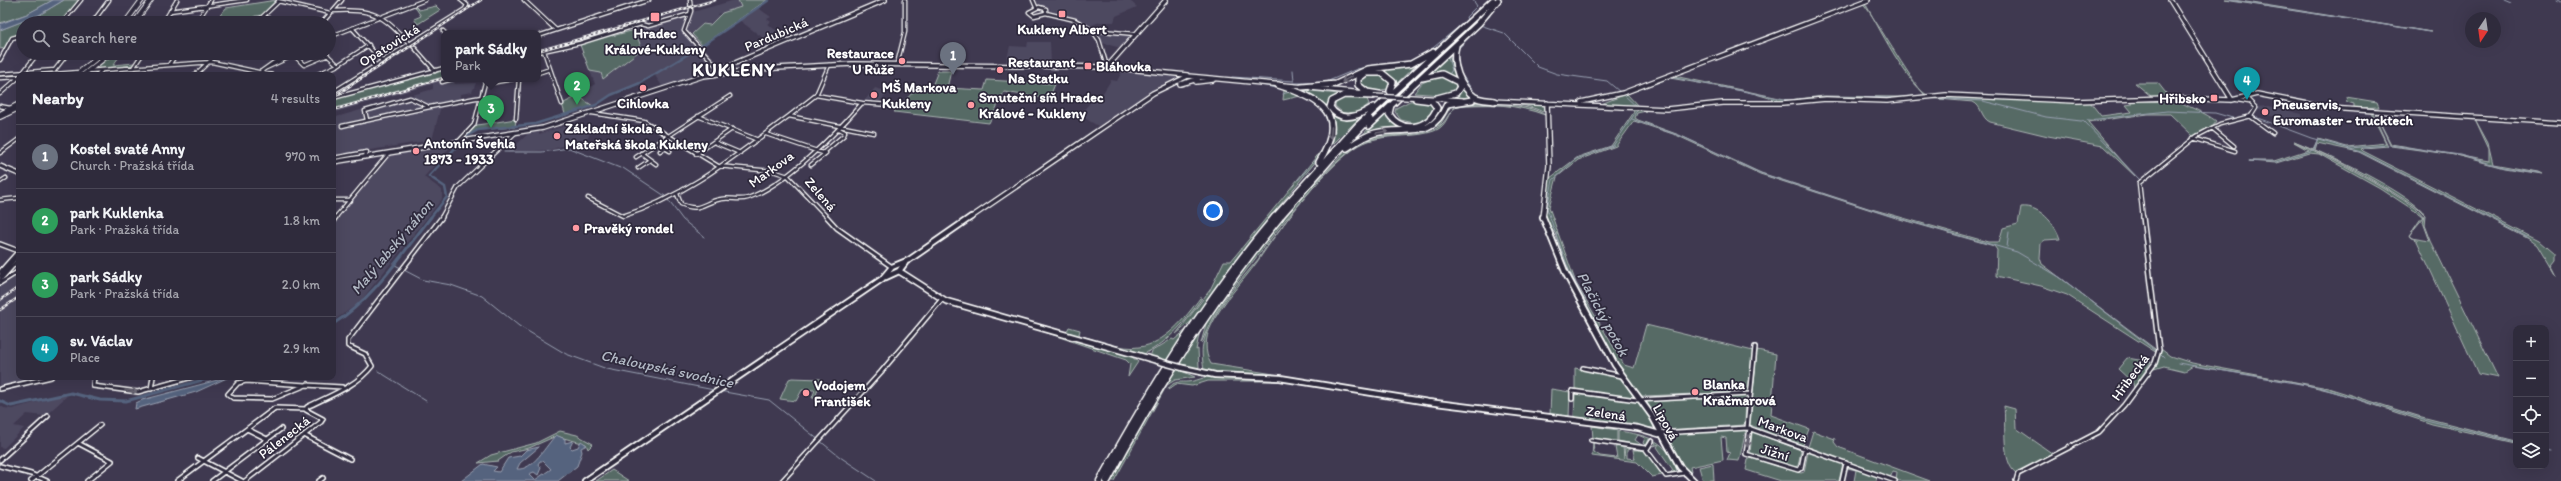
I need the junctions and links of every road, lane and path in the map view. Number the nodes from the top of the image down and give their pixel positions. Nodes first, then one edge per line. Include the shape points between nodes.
1 (81, 0) edge
2 (109, 0) edge
3 (142, 0) edge
4 (151, 0) edge
5 (177, 0) edge
6 (211, 0) edge
7 (244, 0) edge
8 (247, 0) edge
9 (342, 0) edge
10 (425, 0) edge
11 (461, 0) edge
12 (524, 0) edge
13 (649, 0) edge
14 (690, 0) edge
15 (885, 0) edge
16 (905, 0) edge
17 (1033, 0) edge
18 (1166, 0) edge
19 (1493, 0) edge
20 (1498, 0) edge
21 (1868, 0) edge
22 (2170, 0) edge
23 (278, 1) edge
24 (416, 1) edge
25 (1864, 1) edge
26 (207, 6) junction
27 (1036, 7) junction
28 (170, 11) junction
29 (331, 12) junction
30 (1046, 13) junction
31 (690, 14) junction
32 (68, 16) edge
33 (97, 16) edge
34 (130, 16) edge
35 (139, 16) edge
36 (167, 16) edge
37 (201, 16) edge
38 (264, 16) edge
39 (328, 16) edge
40 (384, 16) junction
41 (1472, 23) junction
42 (352, 28) junction
43 (556, 30) junction
44 (1092, 30) junction
45 (336, 34) edge
46 (1135, 34) junction
47 (541, 35) edge
48 (16, 37) edge
49 (1460, 41) junction
50 (409, 43) junction
51 (369, 45) junction
52 (412, 46) dead end
53 (544, 51) junction
54 (541, 52) edge
55 (1433, 52) junction
56 (1114, 59) junction
57 (0, 60) edge
58 (32, 60) edge
59 (63, 60) edge
60 (96, 60) edge
61 (102, 60) edge
62 (138, 60) edge
63 (172, 60) edge
64 (209, 60) edge
65 (277, 60) edge
66 (283, 60) edge
67 (299, 60) edge
68 (314, 60) edge
69 (333, 60) edge
70 (382, 61) junction
71 (206, 62) junction
72 (829, 64) junction
73 (897, 64) junction
74 (169, 65) junction
75 (338, 65) junction
76 (1107, 65) junction
77 (133, 68) junction
78 (266, 68) junction
79 (1130, 68) junction
80 (441, 69) edge
81 (550, 69) junction
82 (55, 70) joint
83 (102, 70) joint
84 (720, 70) junction
85 (89, 71) joint
86 (435, 71) junction
87 (22, 72) edge
88 (41, 72) edge
89 (84, 72) edge
90 (198, 72) edge
91 (261, 72) joint
92 (323, 72) edge
93 (541, 72) edge
94 (1168, 72) junction
95 (723, 73) junction
96 (0, 74) edge
97 (16, 75) edge
98 (16, 76) edge
99 (703, 76) junction
100 (0, 78) edge
101 (1184, 78) junction
102 (1190, 78) junction
103 (16, 79) edge
104 (1229, 79) junction
105 (1416, 81) junction
106 (496, 82) edge
107 (519, 82) edge
108 (485, 84) joint
109 (1178, 85) junction
110 (1278, 85) junction
111 (1302, 87) junction
112 (336, 90) edge
113 (1390, 91) junction
114 (0, 94) edge
115 (816, 94) junction
116 (1374, 94) junction
117 (1385, 95) joint
118 (730, 96) dead end
119 (336, 97) edge
120 (482, 97) junction
121 (1409, 97) junction
122 (2245, 97) junction
123 (1437, 98) junction
124 (1416, 99) junction
125 (1452, 100) junction
126 (1472, 100) junction
127 (2232, 100) junction
128 (2237, 100) junction
129 (1494, 101) junction
130 (1593, 101) junction
131 (862, 103) junction
132 (1392, 103) junction
133 (2251, 103) junction
134 (562, 104) dead end
135 (1138, 104) junction
136 (1547, 104) junction
137 (1559, 104) junction
138 (890, 105) dead end
139 (1601, 105) junction
140 (0, 106) edge
141 (427, 106) junction
142 (1373, 107) junction
143 (16, 109) edge
144 (592, 113) junction
145 (0, 114) edge
146 (698, 116) junction
147 (789, 116) junction
148 (2250, 116) junction
149 (0, 117) edge
150 (516, 119) dead end
151 (367, 120) junction
152 (2561, 123) edge
153 (342, 126) dead end
154 (840, 128) junction
155 (2212, 128) junction
156 (732, 129) junction
157 (515, 133) junction
158 (874, 133) dead end
159 (2273, 133) dead end
160 (766, 134) junction
161 (668, 136) junction
162 (2193, 138) junction
163 (460, 140) junction
164 (758, 140) junction
165 (16, 141) edge
166 (657, 142) junction
167 (714, 142) junction
168 (2234, 146) dead end
169 (665, 148) junction
170 (1346, 148) junction
171 (814, 150) junction
172 (660, 151) dead end
173 (670, 151) dead end
174 (390, 152) junction
175 (824, 152) junction
176 (2235, 152) dead end
177 (0, 153) edge
178 (641, 153) junction
179 (740, 153) junction
180 (696, 154) junction
181 (365, 156) junction
182 (336, 157) edge
183 (636, 157) dead end
184 (650, 160) junction
185 (336, 161) edge
186 (1318, 162) junction
187 (656, 164) dead end
188 (811, 165) dead end
189 (0, 166) edge
190 (722, 167) junction
191 (638, 168) dead end
192 (16, 173) edge
193 (16, 173) edge
194 (785, 174) junction
195 (11, 175) tunnel mouth
196 (6, 178) tunnel mouth
197 (0, 182) edge
198 (1303, 190) junction
199 (676, 194) junction
200 (1294, 195) junction
201 (16, 197) edge
202 (588, 198) dead end
203 (0, 200) edge
204 (336, 200) edge
205 (351, 200) junction
206 (336, 218) edge
207 (0, 244) edge
208 (16, 251) edge
209 (16, 254) edge
210 (16, 255) edge
211 (909, 260) junction
212 (16, 261) edge
213 (893, 267) junction
214 (899, 271) junction
215 (0, 272) edge
216 (16, 273) edge
217 (0, 276) edge
218 (882, 279) junction
219 (0, 280) edge
220 (0, 283) edge
221 (942, 299) junction
222 (1755, 347) dead end
223 (1583, 368) dead end
224 (1621, 374) junction
225 (39, 380) edge
226 (94, 380) edge
227 (153, 380) edge
228 (182, 380) edge
229 (308, 384) junction
230 (342, 388) junction
231 (152, 389) junction
232 (0, 390) edge
233 (1750, 394) junction
234 (1572, 399) dead end
235 (1641, 400) junction
236 (306, 409) junction
237 (48, 416) dead end
238 (100, 425) dead end
239 (1748, 428) junction
240 (247, 429) junction
241 (281, 429) dead end
242 (1660, 434) junction
243 (304, 435) junction
244 (267, 439) junction
245 (1591, 440) dead end
246 (1652, 441) dead end
247 (78, 443) junction
248 (1805, 448) junction
249 (1647, 449) junction
250 (198, 458) dead end
251 (350, 459) dead end
252 (0, 460) edge
253 (204, 461) junction
254 (1846, 463) junction
255 (0, 466) edge
256 (224, 472) junction
257 (1687, 474) junction
258 (37, 476) junction
259 (323, 478) dead end
260 (31, 481) edge
261 (47, 481) edge
262 (87, 481) edge
263 (177, 481) edge
264 (212, 481) edge
265 (242, 481) edge
266 (245, 481) edge
267 (319, 481) edge
268 (585, 481) edge
269 (782, 481) edge
270 (1100, 481) edge
271 (1107, 481) edge
272 (1694, 481) edge
273 (1842, 481) edge
274 (1893, 481) edge
275 (2016, 481) edge

1 - 32 street
2 - 33 street
3 - 34 main road
4 - 35 main road
5 - 28 street
6 - 26 street
7 - 8 street
7 - 26 street
9 - 29 street
10 - 24 street
11 - 50 street, Opatovická via 467,5 466,8
12 - 43 street
13 - 43 street
14 - 31 street
15 - 84 street, Pardubická
16 - 73 street via 908,14 905,40
17 - 27 street
18 - 46 street
19 - 41 highway
20 - 41 highway
21 - 25 street
22 - 127 street
23 - 29 street
23 - 38 street
24 - 40 street
25 - 130 street via 1623,93
26 - 28 street
26 - 37 street
27 - 30 street via 1045,8
27 - 30 street via 1030,10 1030,15 1040,16
28 - 36 street
29 - 39 street
29 - 40 street via 365,9
30 - 44 street via 1075,20
31 - 53 street via 648,26 641,24
31 - 84 street via 684,31
40 - 42 street
40 - 50 street
41 - 49 highway
41 - 55 highway
41 - 198 highway via 1367,123
41 - 200 highway via 1363,121
42 - 45 street
42 - 51 street
43 - 47 street
44 - 46 street
44 - 76 street via 1099,40
46 - 56 street
48 - 57 street via 12,38
49 - 105 highway
49 - 129 highway via 1452,55 1455,67 1474,95
50 - 70 street, Opatovická
51 - 70 street
51 - 75 street
52 - 86 street
53 - 54 street
53 - 81 street
55 -> 111 highway via 1411,64 1368,69 1336,84
55 - 113 highway
56 - 76 street
56 - 79 street via 1115,65
58 - 87 street
59 - 82 street
60 - 89 main road
61 - 85 main road
62 - 77 street
63 - 74 street
64 - 71 street
65 - 78 street
66 - 78 street
67 - 68 street via 304,65
69 - 75 street
70 - 112 street, Opatovická
71 - 74 street
71 - 90 street
71 - 91 street
72 - 73 street
72 - 95 street
72 - 115 street
73 - 76 street
74 - 77 street
75 - 92 street
76 - 79 street
77 - 83 street
78 - 91 street
79 - 94 street
80 - 86 street
81 - 93 street
81 - 134 street
82 - 88 street
83 - 85 street
84 - 95 street
84 - 99 street, Pardubická
86 - 119 street
94 - 101 street
94 - 102 street
94 - 104 street
95 - 99 street
96 - 97 street
98 - 100 street
99 - 144 street via 642,94
101 - 102 street
101 - 135 street via 1153,92
102 - 104 street
102 - 109 street
103 - 114 street
104 - 109 street
104 - 110 street
104 - 111 street
105 - 123 highway via 1437,73 1457,80 1460,87 1456,93
105 - 132 highway
106 - 108 street
107 - 150 street
108 - 120 street
109 - 135 street
110 - 116 street
110 -> 186 highway via 1310,95 1328,114 1332,126 1331,137 1327,150
111 - 116 street
113 - 116 highway via 1393,82 1386,74 1370,72 1359,77 1357,82 1360,88
113 - 142 highway
115 - 131 street
115 - 147 street
116 - 117 highway, bridge
116 - 121 street, bridge
116 - 142 highway via 1344,95 1335,98 1330,105 1335,113 1350,117 1362,114
117 - 121 street, bridge
118 - 146 street
120 - 141 street
120 - 163 street via 474,125
121 - 123 street
121 - 124 street
122 - 128 street
122 - 133 street
122 - 152 street via 2262,94 2330,108
123 - 125 street
124 - 125 street
124 - 132 highway via 1432,101 1437,108 1430,121 1418,126 1404,125 1393,120 1389,112
125 - 126 street
126 - 129 street
170 -> 126 highway via 1375,133 1427,128 1438,121 1447,104
127 - 128 street
127 - 139 street via 2167,98 2076,101 1959,95 1888,101 1826,99 1783,103 1723,103 1663,109
128 - 133 street
129 - 136 street
130 - 137 street
130 - 139 street
131 - 138 street
131 - 154 street, Markova
132 - 170 highway
133 - 148 street via 2256,110
135 - 211 street
136 - 137 street
136 - 224 street, Lipová via 1549,166 1542,217 1566,274
137 - 139 street
140 - 143 street
141 - 151 street
141 - 151 street via 410,98 365,111
142 - 186 highway
143 - 145 main road
143 - 149 main road
144 - 157 street via 554,125
144 - 161 street, Zelená via 644,121
146 - 156 street
146 - 161 street
147 - 154 street
147 - 160 street
148 - 155 street
148 - 159 street
151 - 153 street
154 - 158 street
154 - 171 street, Markova
154 - 175 street, Markova via 845,132 844,135
155 - 162 street
155 - 168 street
156 - 164 street
156 - 167 street
157 - 163 street
157 - 230 street, Pálenecká via 458,187 448,209 348,340 348,346 365,354 372,366
160 - 164 street
160 - 171 street
161 - 166 street
161 - 180 street, Zelená
162 - 176 street
162 - 275 street, Hřibecká via 2140,180 2158,357 2124,405 2098,432 2018,474
163 - 174 street
164 - 179 street
165 - 177 street
166 - 169 street
166 - 178 street
167 - 179 street
167 - 180 street
169 - 172 street
169 - 173 street
170 - 198 highway
171 - 175 street, Markova
171 - 194 street, Markova
174 - 181 street
174 - 205 street
175 - 188 street, Markova via 826,153
178 - 183 street
178 - 184 street
179 - 190 street
180 - 190 street, Zelená
181 - 182 street via 367,152
181 - 185 street
184 - 187 street
184 - 191 street
186 - 200 highway
189 - 192 street
190 - 194 street, Zelená
190 - 199 street
193 - 195 street
194 - 199 street, Markova via 749,198 718,199 698,210 681,204
194 - 213 street, Zelená via 794,180 838,228
196 - 197 street
198 - 271 highway via 1242,265 1200,324 1149,404
199 - 202 street via 627,216 620,215
200 - 270 highway via 1237,264 1195,322 1144,403
201 - 203 street
204 - 205 street
205 - 206 street
207 - 208 street
209 - 215 street
210 - 217 street
211 - 213 street
211 - 214 street
212 - 219 street
213 - 214 street
213 - 214 street via 892,272
213 - 218 street
214 - 218 street
214 - 221 street, Zelená
216 - 220 street
218 - 268 street
221 - 242 street, Zelená, bridge via 1215,375 1280,378 1428,402
221 - 269 street
222 - 233 street
223 - 224 street
224 - 235 street, Lipová
225 - 232 street
226 -> 231 street via 93,386 138,392
227 - 231 street
228 - 231 street
229 - 229 street via 246,381 238,383 228,394 233,398 271,401
229 - 230 street
230 - 236 street, Pálenecká
233 - 235 street
233 - 239 street
234 - 235 street via 1572,391
235 - 242 street, Lipová
236 - 240 street via 276,408
236 - 243 street, Pálenecká via 323,419
237 - 252 street
238 - 247 street
239 - 242 street, Markova
239 - 248 street, Markova
239 -> 248 street, Jižní via 1746,454 1798,470 1801,468
240 - 244 street
240 - 253 street
241 - 244 street
242 - 257 street, Lipová
243 - 251 street
243 - 266 street, Pálenecká
244 - 256 street
245 - 249 street
246 - 249 street
247 - 258 street
247 - 262 street via 112,461
248 - 254 street, Markova
249 - 257 street via 1666,476
250 - 253 street
253 - 256 street
253 - 263 street
254 - 273 street
254 - 274 street, Markova
255 - 258 street
256 - 264 street
256 - 265 street
257 - 272 street, Lipová
258 - 260 street
258 - 261 street
259 - 267 street

